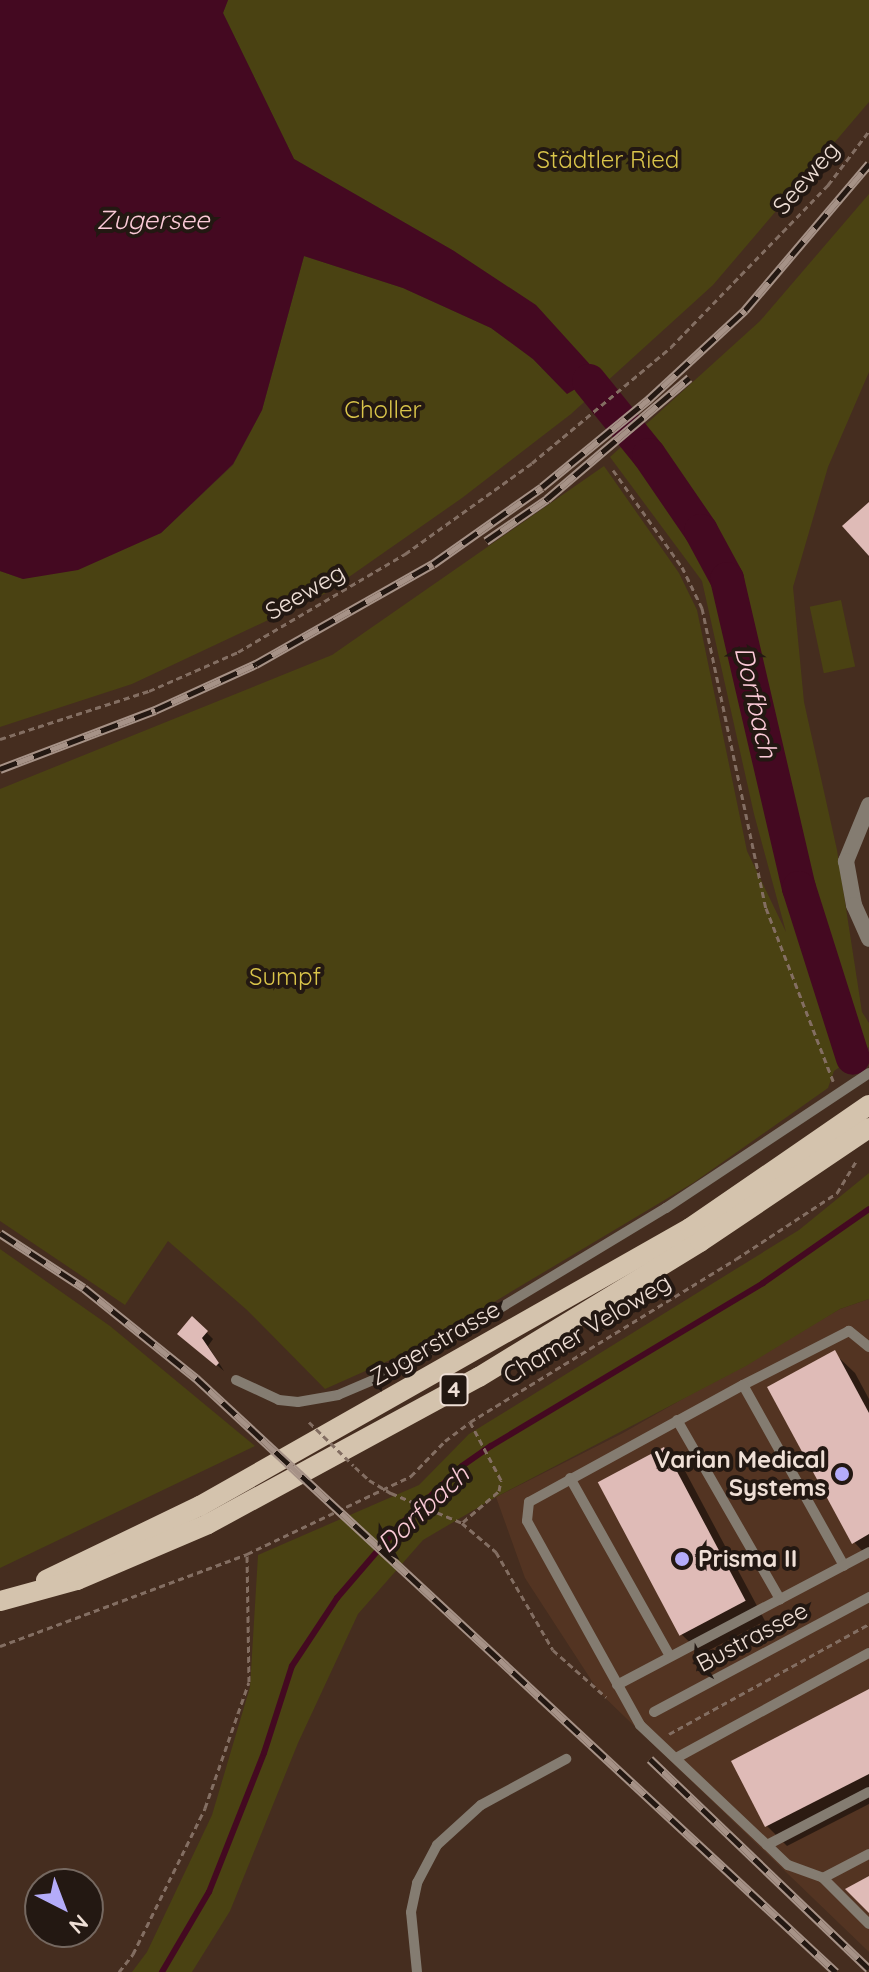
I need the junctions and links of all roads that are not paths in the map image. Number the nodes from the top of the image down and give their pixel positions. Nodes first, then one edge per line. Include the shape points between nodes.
1 (869, 805) edge
2 (869, 939) edge
3 (869, 1073) edge
4 (869, 1105) edge
5 (869, 1128) edge
6 (869, 1347) edge
7 (236, 1380) dead end
8 (743, 1385) junction
9 (677, 1420) junction
10 (570, 1478) junction
11 (869, 1552) edge
12 (844, 1566) junction
13 (869, 1597) edge
14 (780, 1599) junction
15 (6, 1600) edge
16 (869, 1653) edge
17 (670, 1656) junction
18 (617, 1685) junction
19 (654, 1712) dead end
20 (678, 1757) junction
21 (566, 1759) dead end
22 (869, 1792) edge
23 (767, 1845) junction
24 (869, 1854) edge
25 (823, 1878) junction
26 (869, 1924) edge
27 (417, 1972) edge

1 - 2 street via 846,861 854,905
3 - 7 lane, Zugerstrasse via 666,1208 399,1369 338,1395 298,1402 279,1400
4 - 15 main road, Zugerstrasse / 4 via 690,1228 200,1506
5 - 15 main road, Zugerstrasse / 4 via 700,1242 479,1377 208,1524 77,1580
6 - 8 lane via 849,1331
8 - 9 lane
8 - 12 lane
9 - 10 lane
9 - 14 lane
10 - 17 lane
10 - 18 lane via 529,1502 527,1521
11 - 12 lane
12 - 14 lane
13 - 19 lane, Bustrassee
14 - 17 lane
16 - 20 lane
17 - 18 lane
18 - 20 lane via 640,1725
20 - 23 lane
21 - 27 lane via 481,1805 437,1845 417,1883 411,1912
22 - 23 lane
23 - 25 lane via 788,1865
24 - 25 lane
25 - 26 lane

